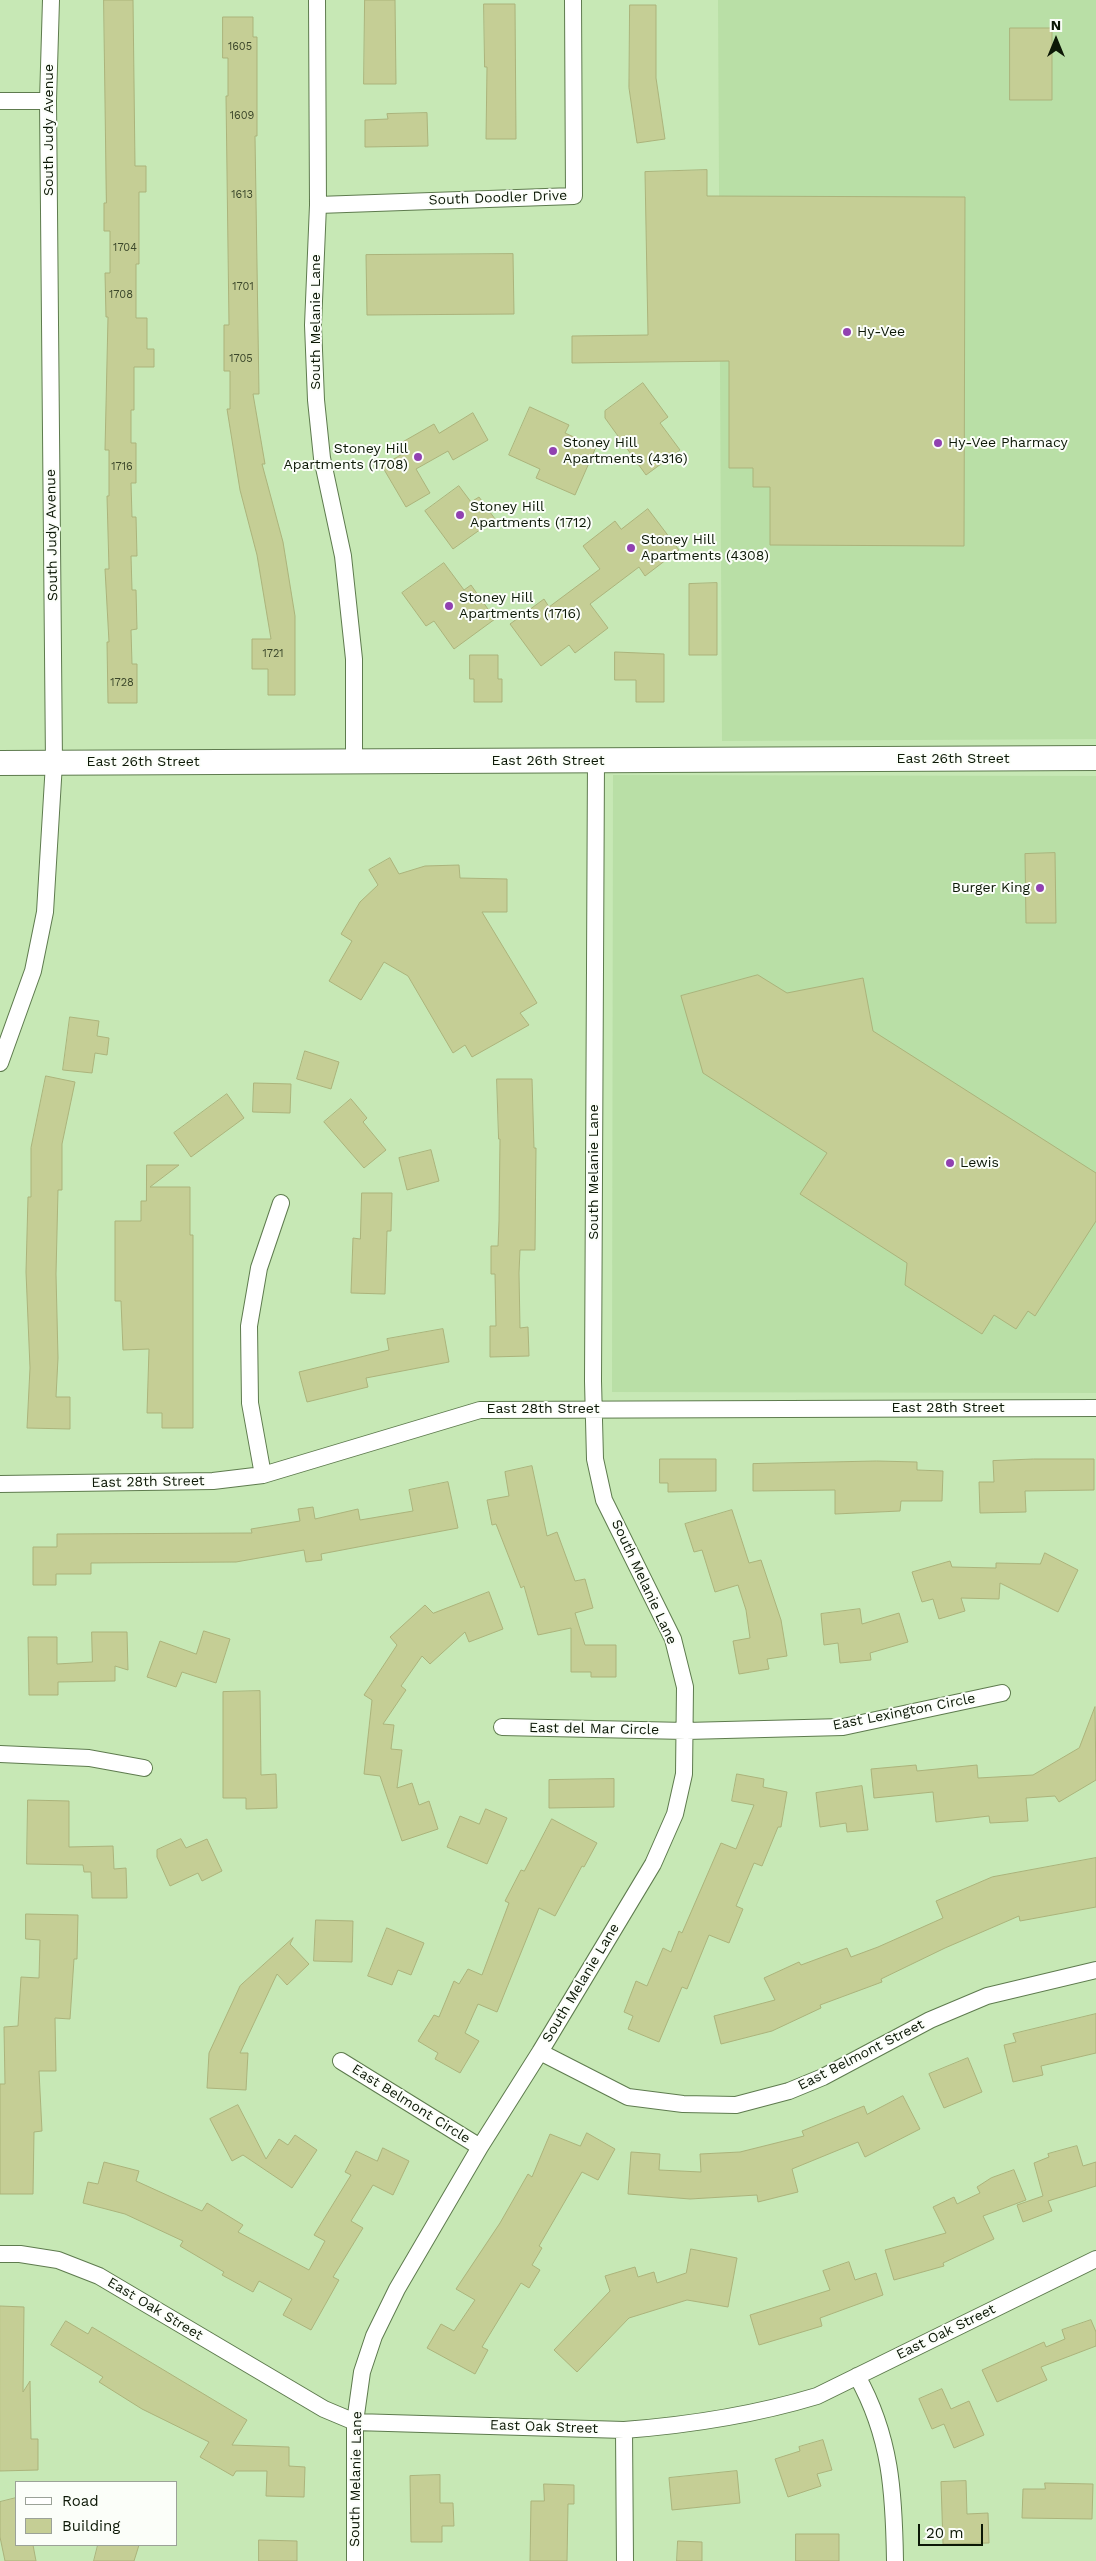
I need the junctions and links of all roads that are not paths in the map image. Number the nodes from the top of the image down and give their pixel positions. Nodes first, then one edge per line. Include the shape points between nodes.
1 (51, 0) edge
2 (317, 0) edge
3 (574, 0) edge
4 (0, 101) edge
5 (48, 101) junction
6 (318, 205) junction
7 (1096, 758) edge
8 (596, 760) junction
9 (354, 761) junction
10 (0, 763) edge
11 (54, 763) junction
12 (0, 1063) edge
13 (281, 1203) dead end
14 (1096, 1408) edge
15 (593, 1409) junction
16 (263, 1474) junction
17 (0, 1484) edge
18 (1002, 1693) dead end
19 (502, 1727) dead end
20 (686, 1731) junction
21 (0, 1754) edge
22 (144, 1768) dead end
23 (1096, 1970) edge
24 (540, 2052) junction
25 (341, 2061) dead end
26 (480, 2147) junction
27 (0, 2254) edge
28 (1096, 2259) edge
29 (857, 2376) junction
30 (355, 2422) junction
31 (624, 2430) junction
32 (355, 2561) edge
33 (625, 2561) edge
34 (895, 2561) edge

1 - 5 street, South Judy Avenue
2 - 6 street, South Melanie Lane
3 - 6 street, South Doodler Drive via 574,196
4 - 5 street
5 - 11 street, South Judy Avenue
6 - 9 street, South Melanie Lane via 313,325 316,400 322,458 343,556 352,639
7 - 8 main road, East 26th Street
8 - 9 main road, East 26th Street
8 - 15 street, South Melanie Lane
9 - 11 main road, East 26th Street
10 - 11 main road, East 26th Street
11 - 12 street, South Judy Avenue via 45,912 33,970
13 - 16 street via 259,1268 249,1326 250,1404
14 - 15 street, East 28th Street
15 - 16 street, East 28th Street via 480,1410
15 - 20 street, South Melanie Lane via 595,1459 604,1500 673,1639 685,1686
16 - 17 street, East 28th Street via 213,1481
18 - 20 street, East Lexington Circle via 843,1727
19 - 20 street, East del Mar Circle
20 - 24 street, South Melanie Lane via 684,1774 675,1814 653,1864
21 - 22 street via 88,1758
23 - 24 street, East Belmont Street via 987,1996 930,2020 823,2077 789,2091 736,2105 683,2104 628,2097
24 - 26 street, South Melanie Lane
25 - 26 street, East Belmont Circle
26 - 30 street, South Melanie Lane via 374,2336 362,2372
27 - 30 street, East Oak Street via 58,2260 99,2276 324,2408
28 - 29 street, East Oak Street
29 - 31 street, East Oak Street via 818,2396 770,2411 668,2427
29 - 34 street via 873,2405 885,2444 894,2500
30 - 31 street, East Oak Street
30 - 32 street, South Melanie Lane
31 - 33 street

